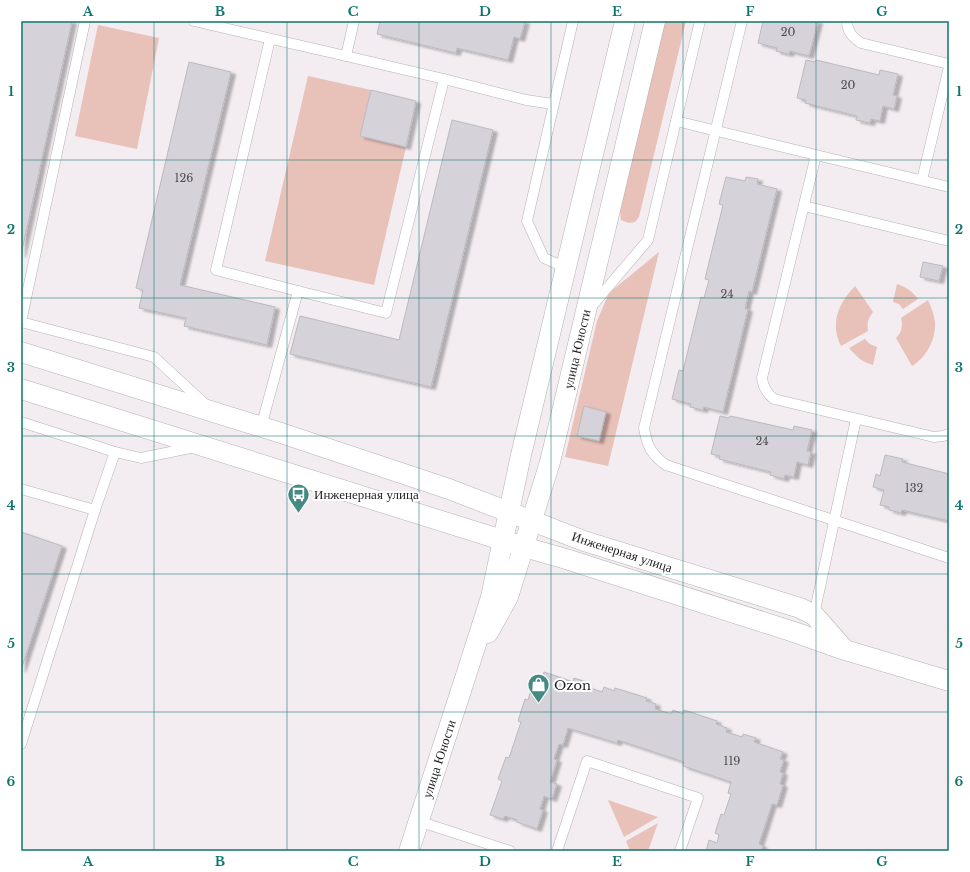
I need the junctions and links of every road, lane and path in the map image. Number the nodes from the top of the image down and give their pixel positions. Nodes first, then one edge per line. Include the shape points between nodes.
1 (85, 21) edge
2 (194, 21) edge
3 (354, 21) edge
4 (573, 21) edge
5 (625, 21) edge
6 (655, 21) edge
7 (700, 21) edge
8 (742, 21) edge
9 (847, 21) edge
10 (270, 39) junction
11 (346, 56) junction
12 (949, 64) edge
13 (949, 67) edge
14 (444, 79) junction
15 (553, 104) junction
16 (676, 121) junction
17 (716, 131) junction
18 (816, 155) junction
19 (922, 180) junction
20 (949, 187) edge
21 (804, 206) junction
22 (949, 241) edge
23 (566, 268) junction
24 (298, 292) junction
25 (585, 315) junction
26 (21, 322) edge
27 (21, 352) edge
28 (21, 389) edge
29 (216, 413) junction
30 (856, 419) junction
31 (21, 422) edge
32 (261, 427) junction
33 (949, 434) edge
34 (202, 446) junction
35 (115, 452) junction
36 (21, 489) edge
37 (95, 510) junction
38 (509, 512) junction
39 (834, 520) junction
40 (532, 521) junction
41 (503, 540) junction
42 (524, 547) junction
43 (949, 558) edge
44 (814, 615) junction
45 (846, 650) junction
46 (469, 666) junction
47 (949, 682) edge
48 (21, 744) edge
49 (418, 821) junction
50 (408, 851) edge
51 (510, 851) edge
52 (557, 851) edge
53 (680, 851) edge

1 - 26 lane
2 - 10 lane
3 - 11 lane
4 - 15 lane
5 - 23 street, улица Юности
6 - 25 street, улица Юности
7 - 16 lane
8 - 17 lane
9 - 12 lane via 850,34 861,42
10 - 11 lane
10 - 24 lane via 216,270
11 - 14 lane
13 - 19 lane
14 - 15 lane via 526,100
14 - 24 lane via 386,313
15 - 23 lane via 527,221 544,258
16 - 17 lane
16 - 25 lane via 648,240
17 - 18 lane
17 - 39 lane via 644,428 646,439 650,449 666,465
18 - 19 lane
18 - 21 lane
19 - 20 lane
21 - 22 lane
21 - 30 lane via 762,384 774,399
23 - 38 street, улица Юности
24 - 32 lane
25 - 40 street, улица Юности via 550,462
26 - 29 lane via 154,357
27 - 29 street, Инженерная улица
28 - 34 street, Инженерная улица
29 - 32 street, Инженерная улица
30 - 33 lane via 934,438
30 - 39 lane
31 - 35 lane
32 - 38 street, Инженерная улица via 449,489
34 - 35 lane via 141,458
34 - 41 street, Инженерная улица
35 - 37 lane
36 - 37 lane
37 - 48 lane
38 - 40 street, Инженерная улица
38 - 41 street, улица Юности
39 - 43 lane
39 - 44 lane
40 - 42 street, улица Юности
40 - 44 street, Инженерная улица via 584,540 800,608
41 - 42 street, Инженерная улица
41 - 46 street, улица Юности via 491,597
42 - 45 street, Инженерная улица
42 - 46 street, улица Юности via 506,601
44 - 45 street, Инженерная улица
45 - 47 street, Инженерная улица
46 - 49 street, улица Юности
49 - 50 street, улица Юности
49 - 51 lane
52 - 53 lane via 587,761 698,798

